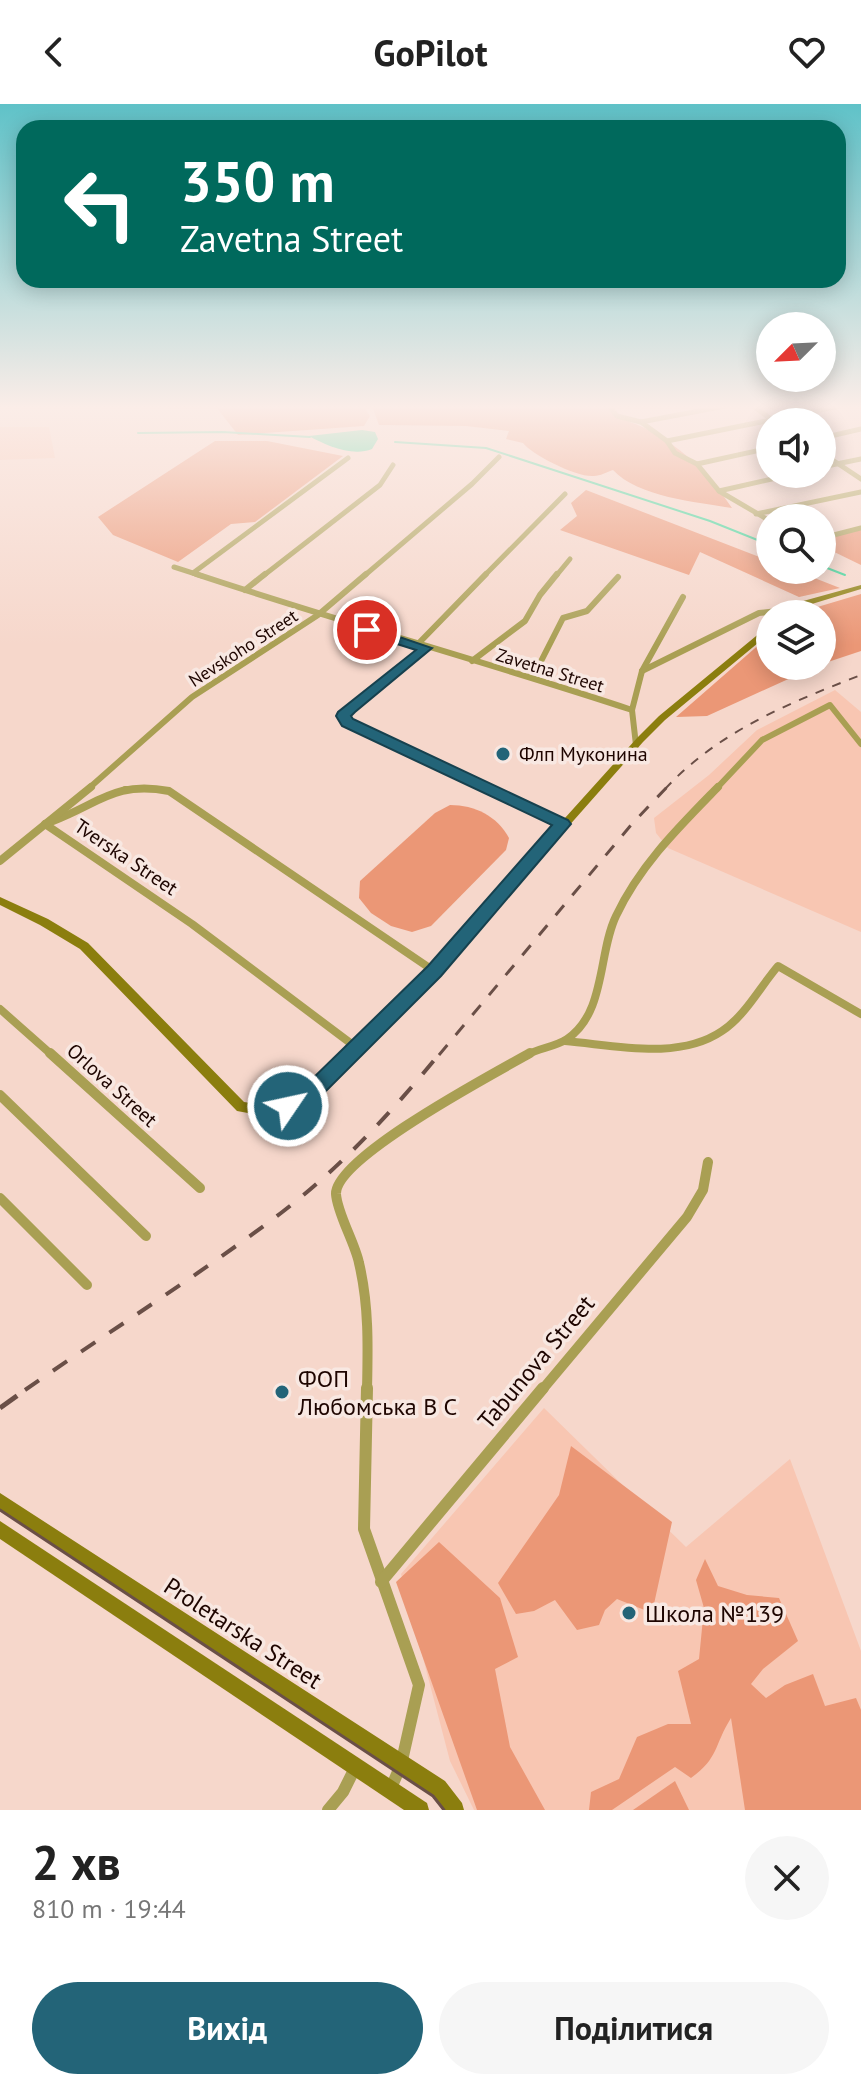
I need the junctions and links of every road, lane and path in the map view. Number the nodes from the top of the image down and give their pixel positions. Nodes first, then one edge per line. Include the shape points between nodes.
1 (311, 486) edge
2 (379, 486) edge
3 (470, 486) edge
4 (715, 486) edge
5 (743, 486) edge
6 (719, 491) junction
7 (861, 492) edge
8 (565, 494) dead end
9 (806, 504) edge
10 (756, 515) edge
11 (861, 528) edge
12 (836, 534) edge
13 (570, 559) dead end
14 (174, 567) dead end
15 (193, 573) junction
16 (618, 577) dead end
17 (861, 587) edge
18 (245, 590) junction
19 (683, 597) dead end
20 (825, 600) edge
21 (756, 614) edge
22 (318, 615) junction
23 (756, 641) edge
24 (416, 646) junction
25 (426, 648) junction
26 (472, 661) junction
27 (642, 671) junction
28 (533, 677) junction
29 (632, 710) junction
30 (861, 744) edge
31 (636, 745) junction
32 (45, 824) junction
33 (562, 824) junction
34 (0, 861) edge
35 (0, 901) edge
36 (434, 971) junction
37 (0, 1009) edge
38 (861, 1014) edge
39 (565, 1041) junction
40 (357, 1048) junction
41 (0, 1095) edge
42 (708, 1162) dead end
43 (200, 1188) dead end
44 (0, 1198) edge
45 (146, 1236) dead end
46 (87, 1285) dead end
47 (5, 1504) edge
48 (0, 1529) edge
49 (381, 1582) junction
50 (401, 1765) junction
51 (355, 1768) junction
52 (390, 1789) junction
53 (328, 1810) edge
54 (420, 1810) edge
55 (455, 1810) edge

1 - 15 street
2 - 18 street
3 - 22 street, Nevskoho Street
4 - 6 street
5 - 6 street
6 - 10 street
7 - 9 street
8 - 24 street
11 - 12 street
13 - 26 street via 525,621
14 - 15 street, Zavetna Street
15 - 18 street, Zavetna Street
16 - 28 street via 587,611 563,618
17 - 20 main road
18 - 22 street, Zavetna Street
19 - 27 street
21 - 27 street
22 - 24 street, Zavetna Street
22 - 32 street, Nevskoho Street via 192,697
23 - 31 main road
24 - 25 street, Zavetna Street
25 - 26 street, Zavetna Street
25 - 33 street via 350,709 343,716 347,722
26 - 28 street, Zavetna Street
27 - 29 street
28 - 29 street, Zavetna Street
29 - 31 street
30 - 39 street via 830,705 762,740 725,777 650,858 614,919 589,1012
31 - 33 main road
32 - 34 street, Nevskoho Street
32 - 36 street, Tverska Street via 110,791 142,786 169,791
32 - 40 street, Tverska Street via 192,924
33 - 36 main road
35 - 40 main road via 84,946 241,1107 264,1111 288,1106 313,1091
36 - 40 main road
37 - 43 street, Orlova Street
38 - 39 street via 778,966 722,1031 686,1046
39 - 49 street via 533,1052 411,1121 342,1176 336,1193 359,1262 369,1326 364,1529
41 - 45 street
42 - 49 street, Tabunova Street via 703,1190 687,1217
44 - 46 street
47 - 50 main road, Proletarska Street
48 - 51 main road
49 - 50 street via 419,1685
50 - 52 street
50 - 55 main road, Proletarska Street via 438,1788
51 - 52 main road
51 - 53 street
52 - 54 main road

